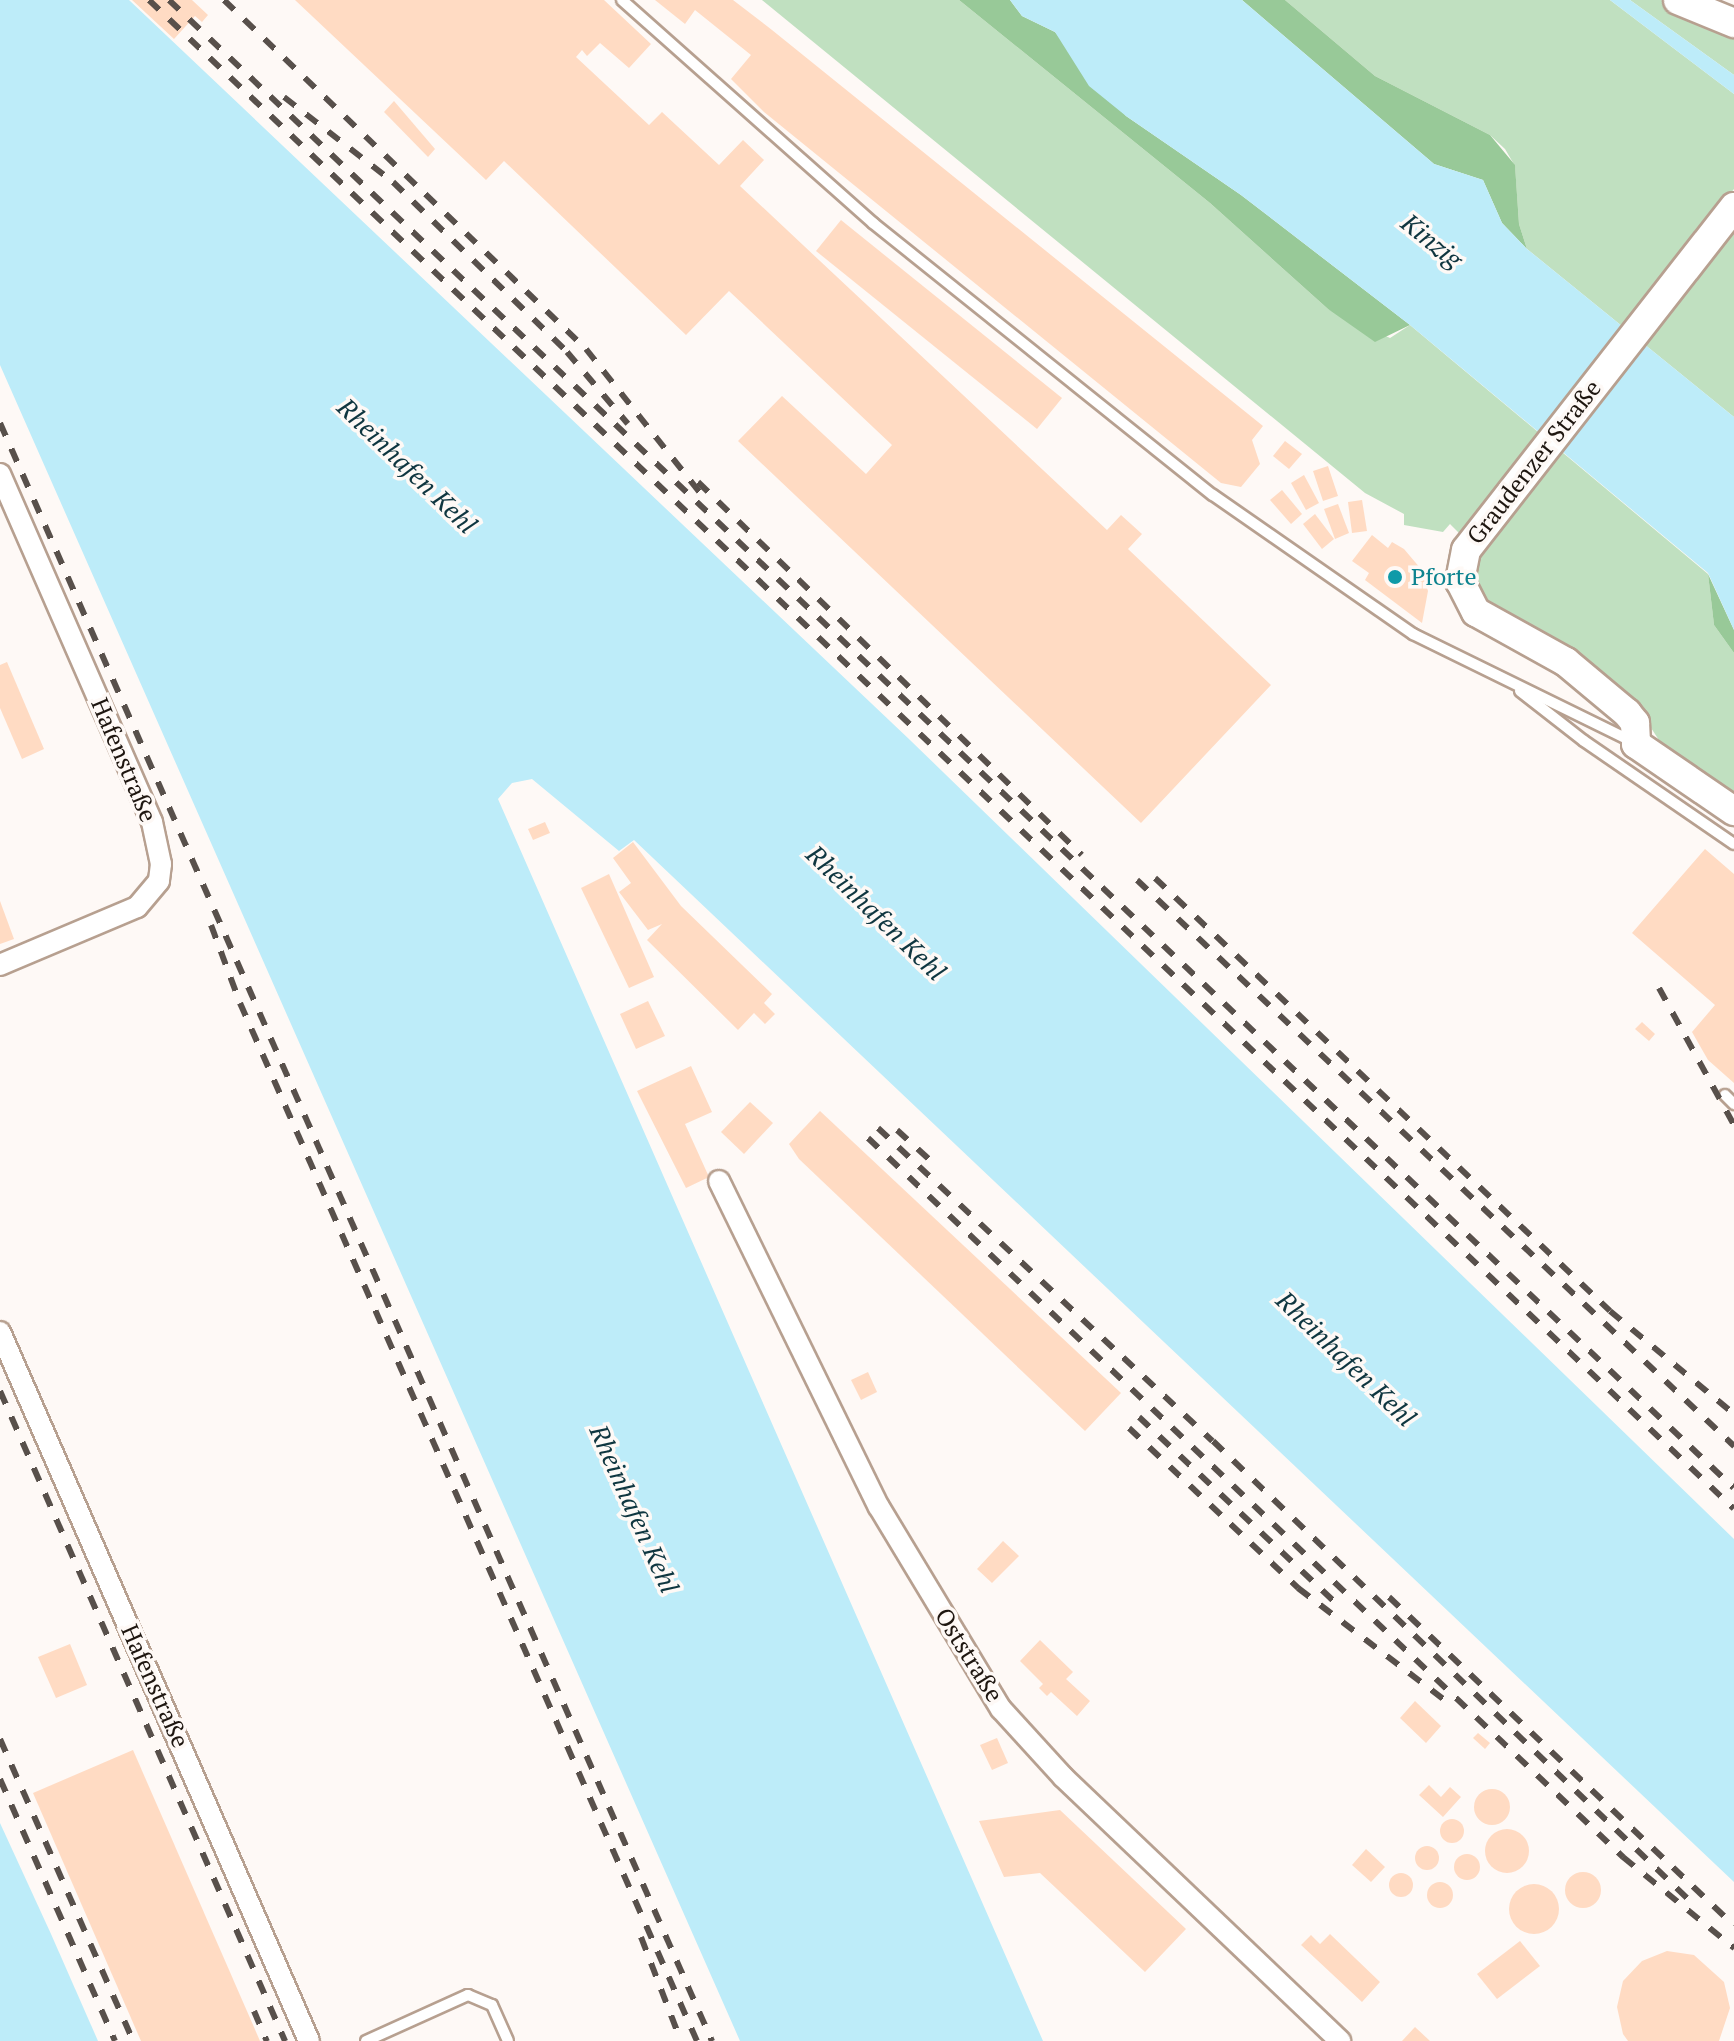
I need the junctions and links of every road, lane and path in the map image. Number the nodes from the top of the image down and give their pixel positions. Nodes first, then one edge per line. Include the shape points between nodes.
1 (622, 0) edge
2 (1678, 0) edge
3 (1734, 23) edge
4 (1734, 207) edge
5 (0, 474) edge
6 (1506, 680) junction
7 (1636, 744) junction
8 (1734, 811) edge
9 (1734, 844) edge
10 (0, 965) edge
11 (1725, 1095) dead end
12 (1734, 1104) edge
13 (719, 1181) dead end
14 (0, 1332) edge
15 (309, 2041) edge
16 (366, 2041) edge
17 (508, 2041) edge
18 (1340, 2041) edge

1 - 6 lane via 825,183 1213,495 1413,634
2 - 3 street
4 - 7 street, Graudenzer Straße via 1472,541 1460,570 1469,605 1566,662 1606,694 1635,723
5 - 10 street, Hafenstraße via 152,822 161,864 159,881 137,907
6 - 7 lane
6 - 9 lane
7 - 8 street
11 - 12 lane
13 - 18 street, Oststraße via 879,1507 1001,1709 1063,1777
14 - 15 street, Hafenstraße
16 - 17 lane via 468,1995 492,2005

